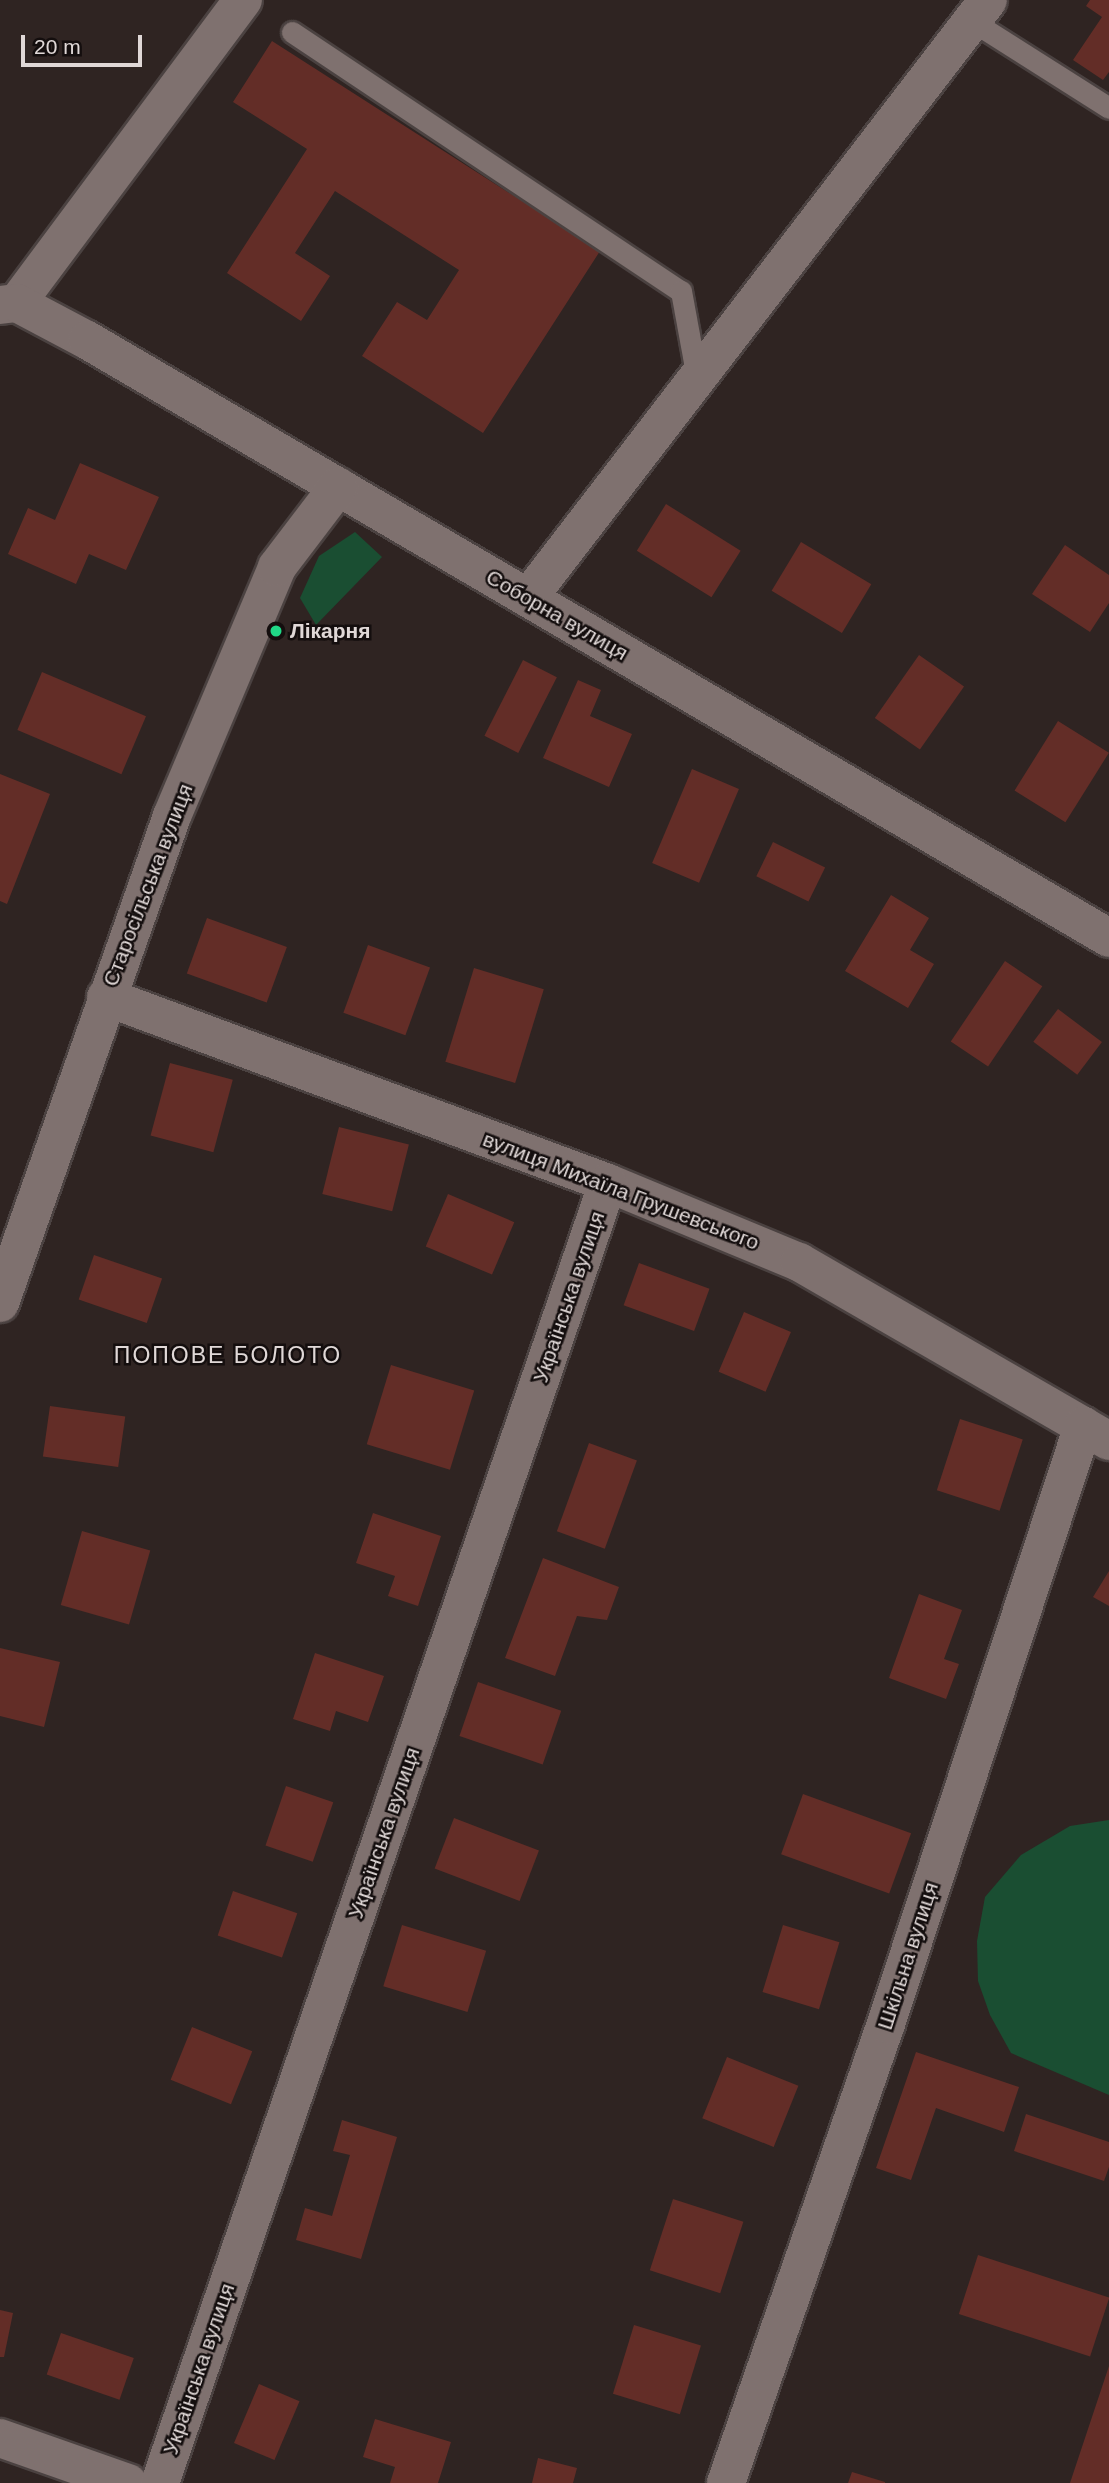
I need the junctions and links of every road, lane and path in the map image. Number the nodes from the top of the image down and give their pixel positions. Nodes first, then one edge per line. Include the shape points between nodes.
1 (243, 0) edge
2 (980, 10) edge
3 (292, 32) dead end
4 (1109, 108) edge
5 (8, 304) edge
6 (697, 378) junction
7 (338, 487) junction
8 (528, 598) junction
9 (1109, 938) edge
10 (106, 997) junction
11 (608, 1183) junction
12 (0, 1303) edge
13 (1096, 1434) edge
14 (0, 2438) edge
15 (128, 2483) edge
16 (160, 2483) edge
17 (726, 2483) edge

1 - 5 street
2 - 4 lane
2 - 6 street
3 - 6 lane via 681,291
5 - 7 street, Соборна вулиця via 87,340
6 - 8 street
7 - 8 street, Соборна вулиця
7 - 10 street, Старосільська вулиця via 277,567 172,816
8 - 9 street, Соборна вулиця
10 - 11 street, вулиця Михаїла Грушевського
10 - 12 street, Старосільська вулиця
11 - 13 street, вулиця Михаїла Грушевського via 799,1262
11 - 16 street, Українська вулиця
13 - 17 street, Шкільна вулиця
14 - 15 street

